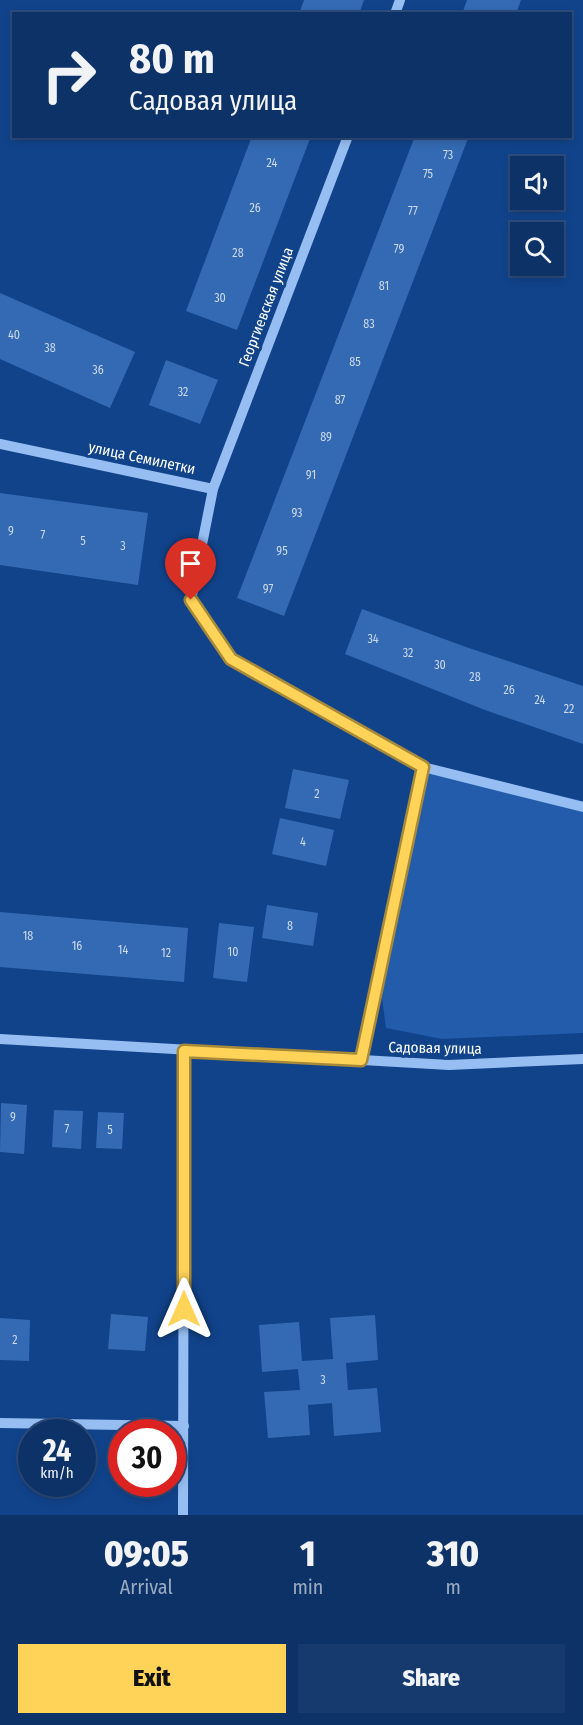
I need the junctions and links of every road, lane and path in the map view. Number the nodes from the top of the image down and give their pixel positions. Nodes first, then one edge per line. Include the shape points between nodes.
1 (347, 138) edge
2 (0, 444) edge
3 (213, 489) junction
4 (423, 767) junction
5 (583, 807) edge
6 (0, 1039) edge
7 (184, 1051) junction
8 (583, 1059) edge
9 (361, 1060) junction
10 (184, 1419) edge
11 (0, 1423) edge
12 (108, 1425) edge
13 (183, 1497) edge
14 (183, 1515) edge

1 - 3 street, Георгиевская улица
2 - 3 street, улица Семилетки
3 - 4 street, улица Семилетки via 191,600 231,659
4 - 5 street, улица Семилетки
4 - 9 street
6 - 7 street, Садовая улица
7 - 9 street, Садовая улица
7 - 10 street
8 - 9 street, Садовая улица via 449,1065
11 - 12 street
13 - 14 street

